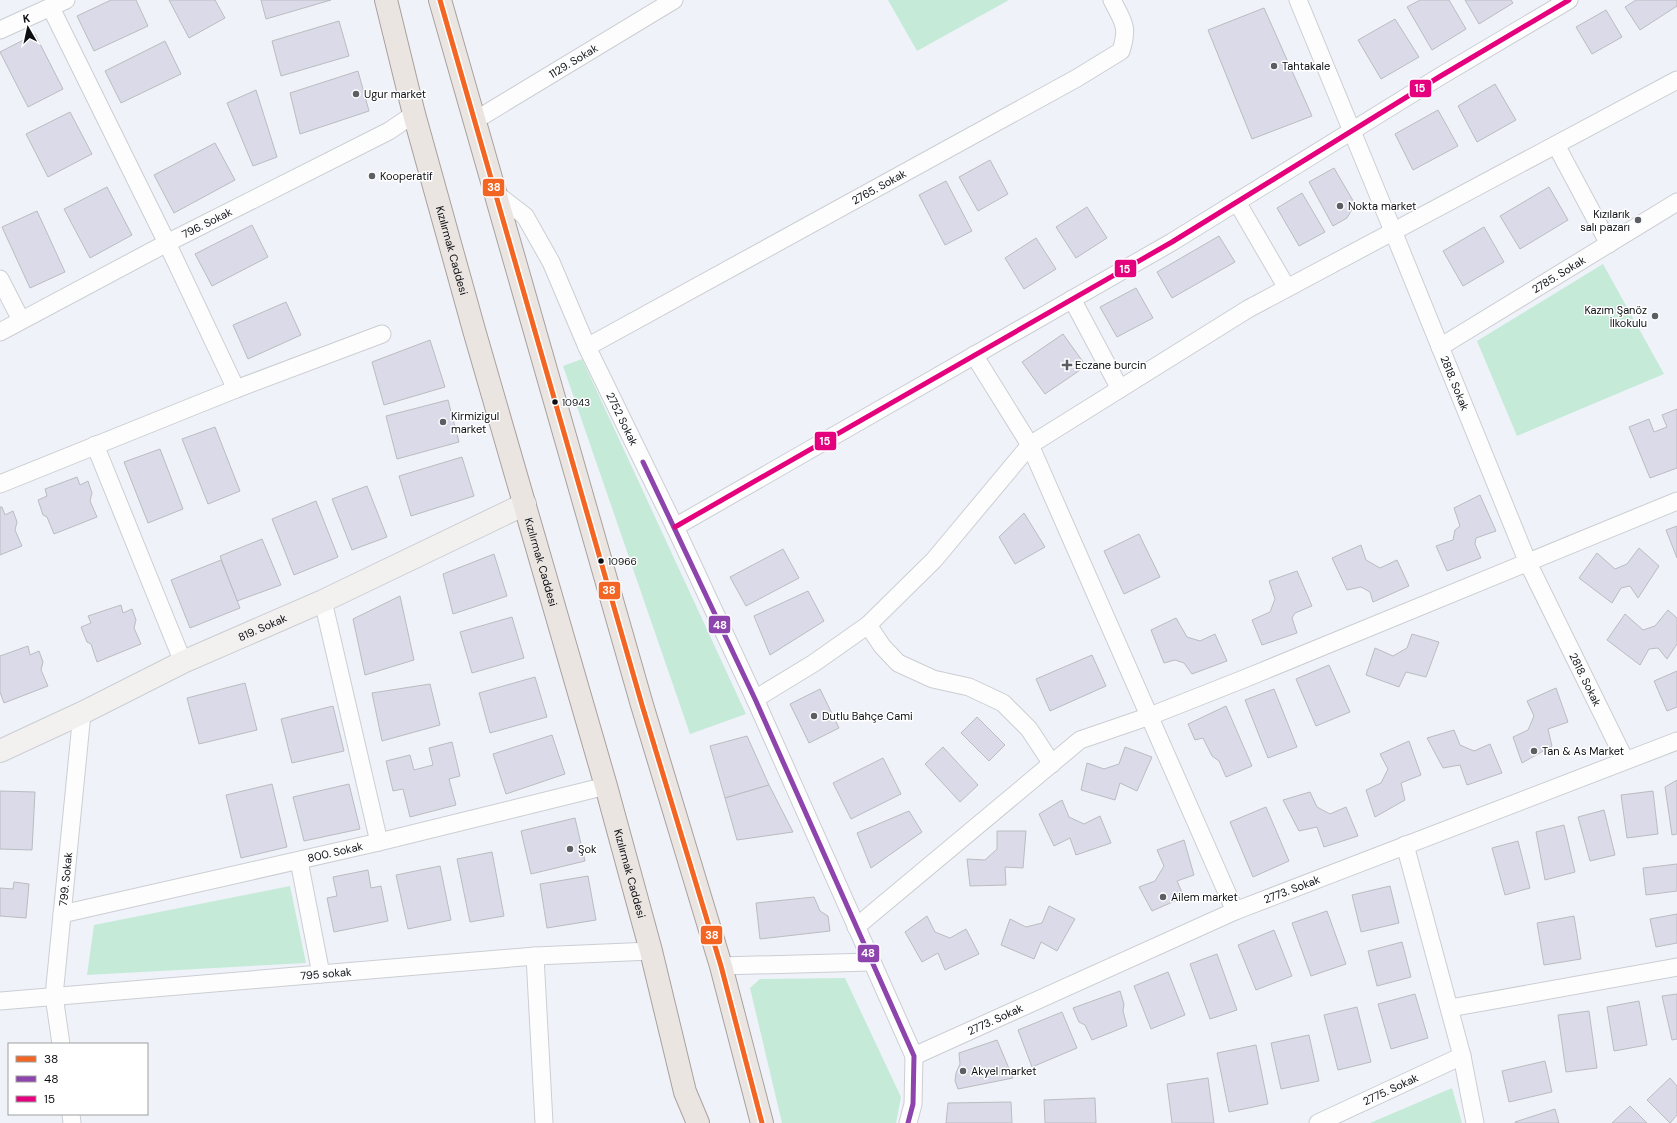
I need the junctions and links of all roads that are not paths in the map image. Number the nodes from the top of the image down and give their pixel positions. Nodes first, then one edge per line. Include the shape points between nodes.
1 (66, 0) edge
2 (386, 0) edge
3 (440, 0) edge
4 (674, 0) edge
5 (1112, 0) edge
6 (1298, 0) edge
7 (1569, 0) edge
8 (51, 8) junction
9 (0, 30) edge
10 (1677, 80) edge
11 (414, 114) junction
12 (474, 121) junction
13 (1351, 131) junction
14 (1556, 145) junction
15 (495, 193) junction
16 (1237, 202) junction
17 (1677, 202) edge
18 (1393, 231) junction
19 (167, 244) junction
20 (1609, 244) junction
21 (0, 279) edge
22 (1287, 288) junction
23 (1072, 299) junction
24 (21, 320) junction
25 (0, 332) edge
26 (382, 334) dead end
27 (587, 347) junction
28 (1440, 347) junction
29 (974, 355) junction
30 (1120, 389) junction
31 (236, 390) junction
32 (95, 445) junction
33 (1030, 445) junction
34 (0, 484) edge
35 (1677, 501) edge
36 (525, 504) junction
37 (675, 526) junction
38 (1528, 564) junction
39 (324, 600) junction
40 (868, 625) junction
41 (183, 662) junction
42 (755, 699) junction
43 (82, 713) junction
44 (1150, 716) junction
45 (1677, 741) edge
46 (0, 751) edge
47 (1625, 760) junction
48 (1052, 764) junction
49 (606, 786) junction
50 (379, 842) junction
51 (1405, 845) junction
52 (299, 860) junction
53 (1235, 911) junction
54 (62, 914) junction
55 (856, 927) junction
56 (651, 951) junction
57 (535, 956) junction
58 (872, 962) junction
59 (720, 966) junction
60 (1677, 967) edge
61 (321, 974) junction
62 (54, 996) junction
63 (0, 1001) edge
64 (1450, 1008) junction
65 (61, 1043) edge
66 (914, 1056) junction
67 (1462, 1056) junction
68 (685, 1092) junction
69 (544, 1123) edge
70 (698, 1123) edge
71 (708, 1123) edge
72 (762, 1123) edge
73 (908, 1123) edge
74 (1318, 1123) edge
75 (1476, 1123) edge

1 - 8 street
2 - 11 main road, Kızılırmak Caddesi
3 - 12 main road
4 - 12 street, 1129. Sokak
5 - 27 street, 2765. Sokak via 1123,21 1126,36 1121,51 1070,82
6 - 13 street, 2818. Sokak
7 - 13 street
8 - 9 street
8 - 19 street
10 - 14 street
11 - 19 street, 796. Sokak via 389,131
11 - 36 main road, Kızılırmak Caddesi
12 - 15 main road
13 - 16 street
13 - 18 street, 2818. Sokak
14 - 18 street
14 - 20 street
15 - 27 street, 2752 Sokak via 526,216 551,262
15 - 59 main road
16 - 22 street
16 - 23 street
17 - 20 street, 2785. Sokak
18 - 22 street
18 - 28 street, 2818. Sokak
19 - 24 street, 796. Sokak
19 - 31 street
20 - 28 street, 2785. Sokak
21 - 24 street
22 - 30 street via 1248,309
23 - 29 street
23 - 30 street
24 - 25 street, 796. Sokak
26 - 31 street
27 - 37 street, 2752 Sokak
28 - 38 street, 2818. Sokak
29 - 33 street
29 - 37 street
30 - 33 street
31 - 32 street
32 - 34 street
32 - 41 street
33 - 40 street via 934,560
33 - 44 street
35 - 38 street
36 - 39 street, 819. Sokak
36 - 49 main road, Kızılırmak Caddesi
37 - 42 street, 2752 Sokak
38 - 44 street
38 - 47 street, 2818. Sokak
39 - 41 street, 819. Sokak
39 - 50 street
40 - 42 street via 814,663
40 - 48 street via 882,646 898,663 933,679 969,687 1003,703 1029,729
41 - 43 street, 819. Sokak
42 - 55 street, 2752 Sokak
43 - 46 street, 819. Sokak
43 - 54 street, 799. Sokak
44 - 48 street via 1080,740
44 - 53 street
45 - 47 street, 2773. Sokak
47 - 51 street, 2773. Sokak
48 - 55 street
49 - 50 street, 800. Sokak
49 - 56 main road, Kızılırmak Caddesi
50 - 52 street, 800. Sokak
51 - 53 street, 2773. Sokak
51 - 64 street
52 - 54 street, 800. Sokak
52 - 61 street
53 - 66 street, 2773. Sokak
54 - 62 street, 799. Sokak
55 - 58 street, 2752 Sokak
56 - 57 street, 795 sokak
56 - 68 main road, Kızılırmak Caddesi
57 - 61 street, 795 sokak
57 - 69 street
58 - 59 street
58 - 66 street, 2752 Sokak
59 - 72 main road
60 - 64 street
61 - 62 street, 795 sokak
62 - 63 street, 795 sokak
62 - 65 street, 799. Sokak
64 - 67 street
66 - 73 street, 2752 Sokak via 913,1104
67 - 74 street, 2775. Sokak
67 - 75 street
68 - 70 main road, Kızılırmak Caddesi
68 - 71 main road

